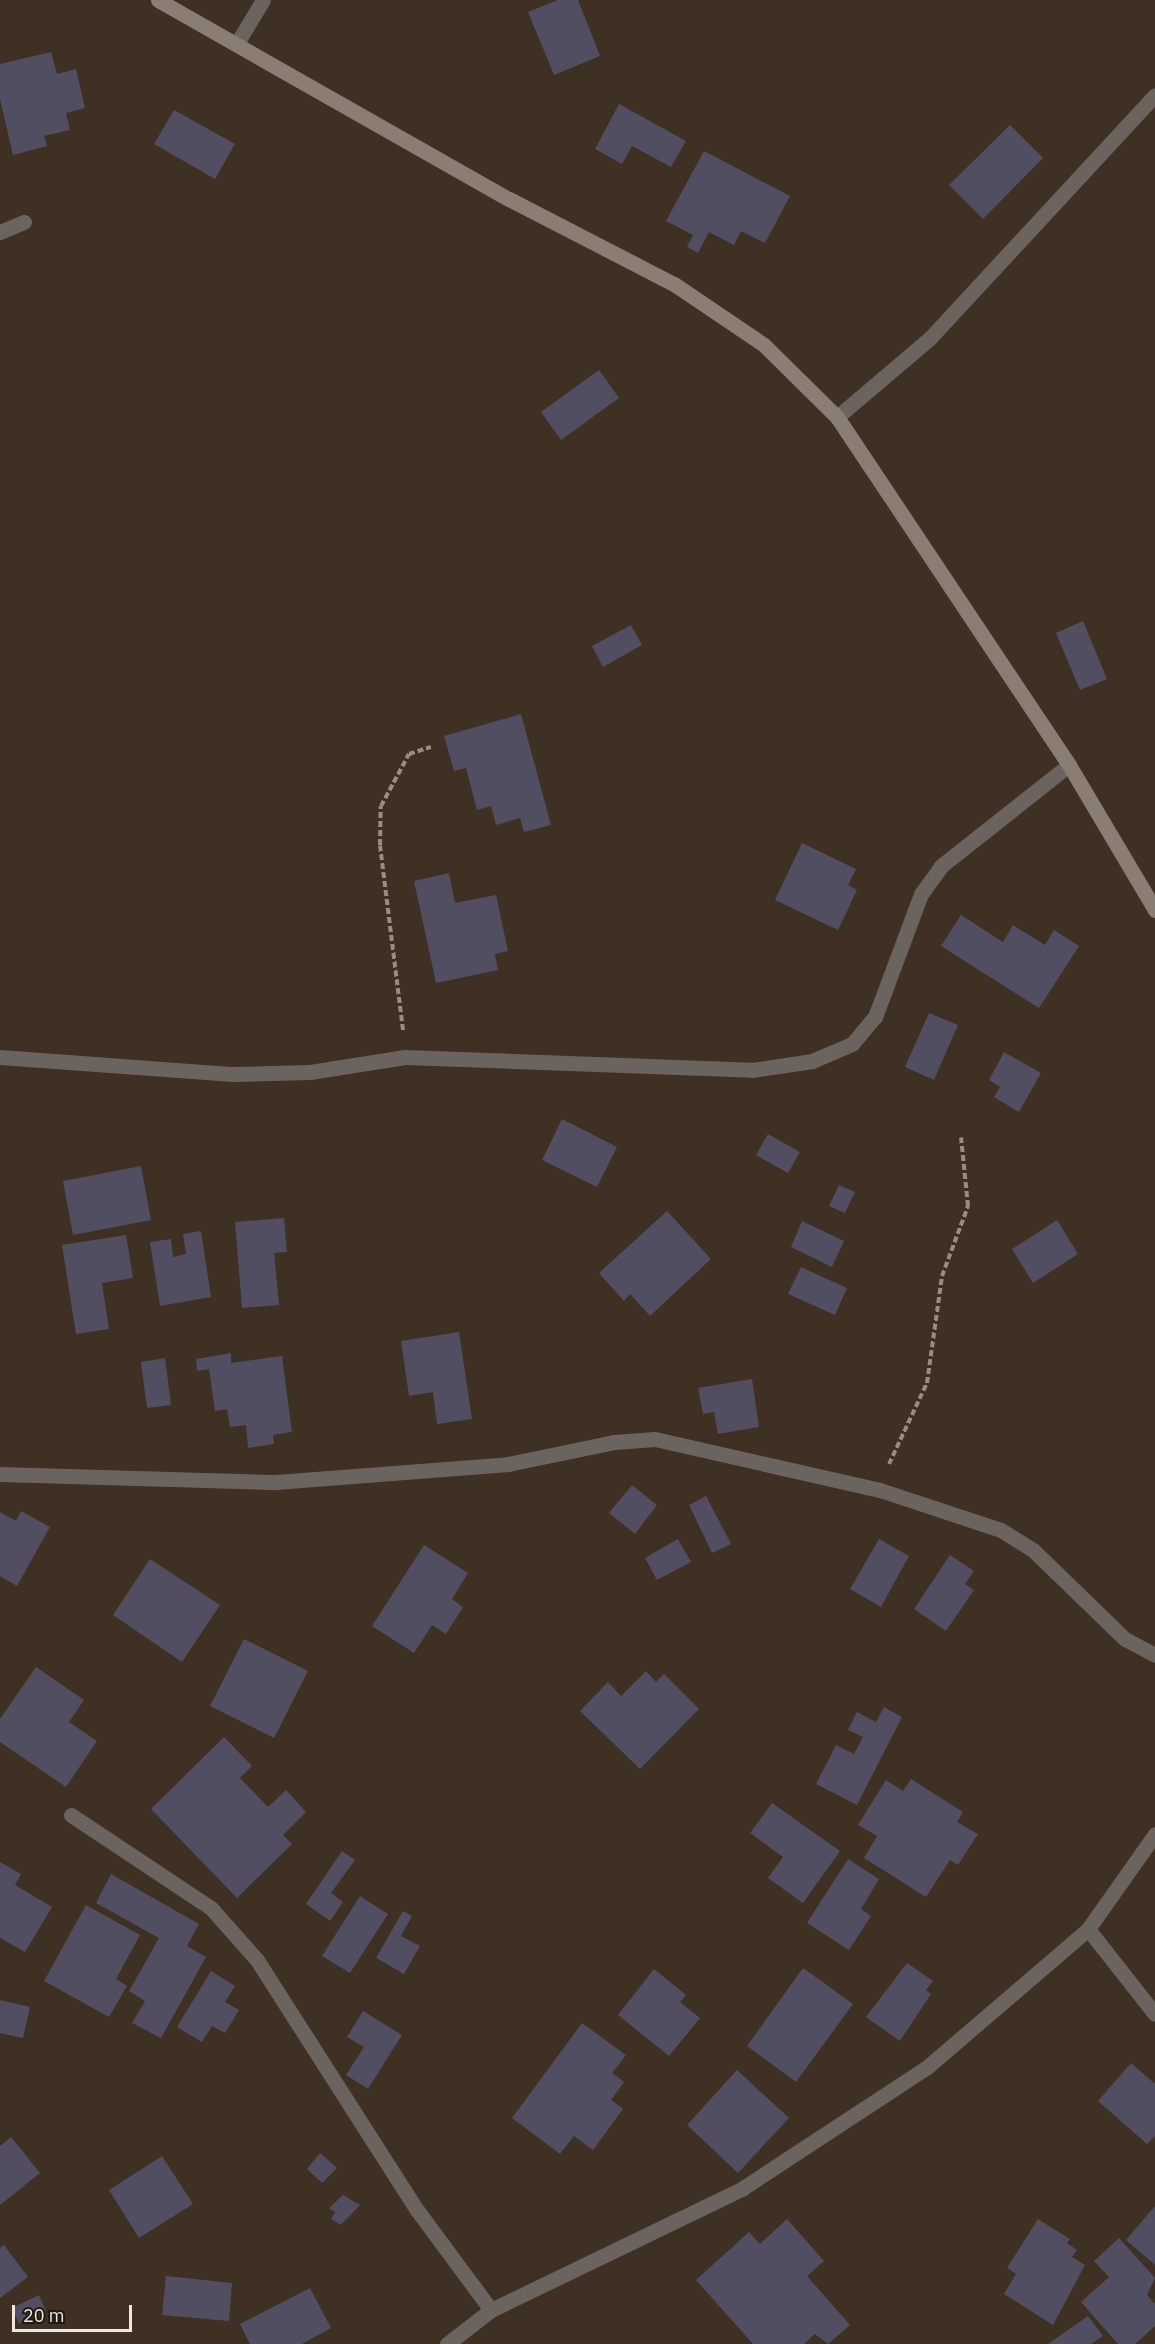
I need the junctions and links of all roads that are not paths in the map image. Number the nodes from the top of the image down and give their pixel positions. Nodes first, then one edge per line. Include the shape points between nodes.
1 (158, 0) edge
2 (263, 0) edge
3 (237, 43) junction
4 (1155, 95) edge
5 (24, 222) dead end
6 (0, 232) edge
7 (837, 417) junction
8 (1070, 765) junction
9 (1155, 910) edge
10 (0, 1057) edge
11 (0, 1474) edge
12 (1155, 1655) edge
13 (71, 1815) dead end
14 (1155, 1834) edge
15 (1088, 1929) junction
16 (1155, 2014) edge
17 (491, 2310) junction
18 (447, 2344) edge

1 - 3 street
2 - 3 street
3 - 7 street via 509,199 674,284 764,345
4 - 7 street via 930,338
5 - 6 street
7 - 8 street
8 - 9 street
8 - 10 street via 941,866 921,894 875,1017 852,1044 812,1061 752,1070 405,1057 310,1072 233,1074
11 - 12 street via 276,1482 508,1464 614,1442 655,1439 880,1490 1001,1530 1033,1550 1125,1639
13 - 17 street via 211,1908 257,1960 417,2210
14 - 15 street
15 - 16 street
15 - 17 street via 926,2068 743,2188
17 - 18 street

